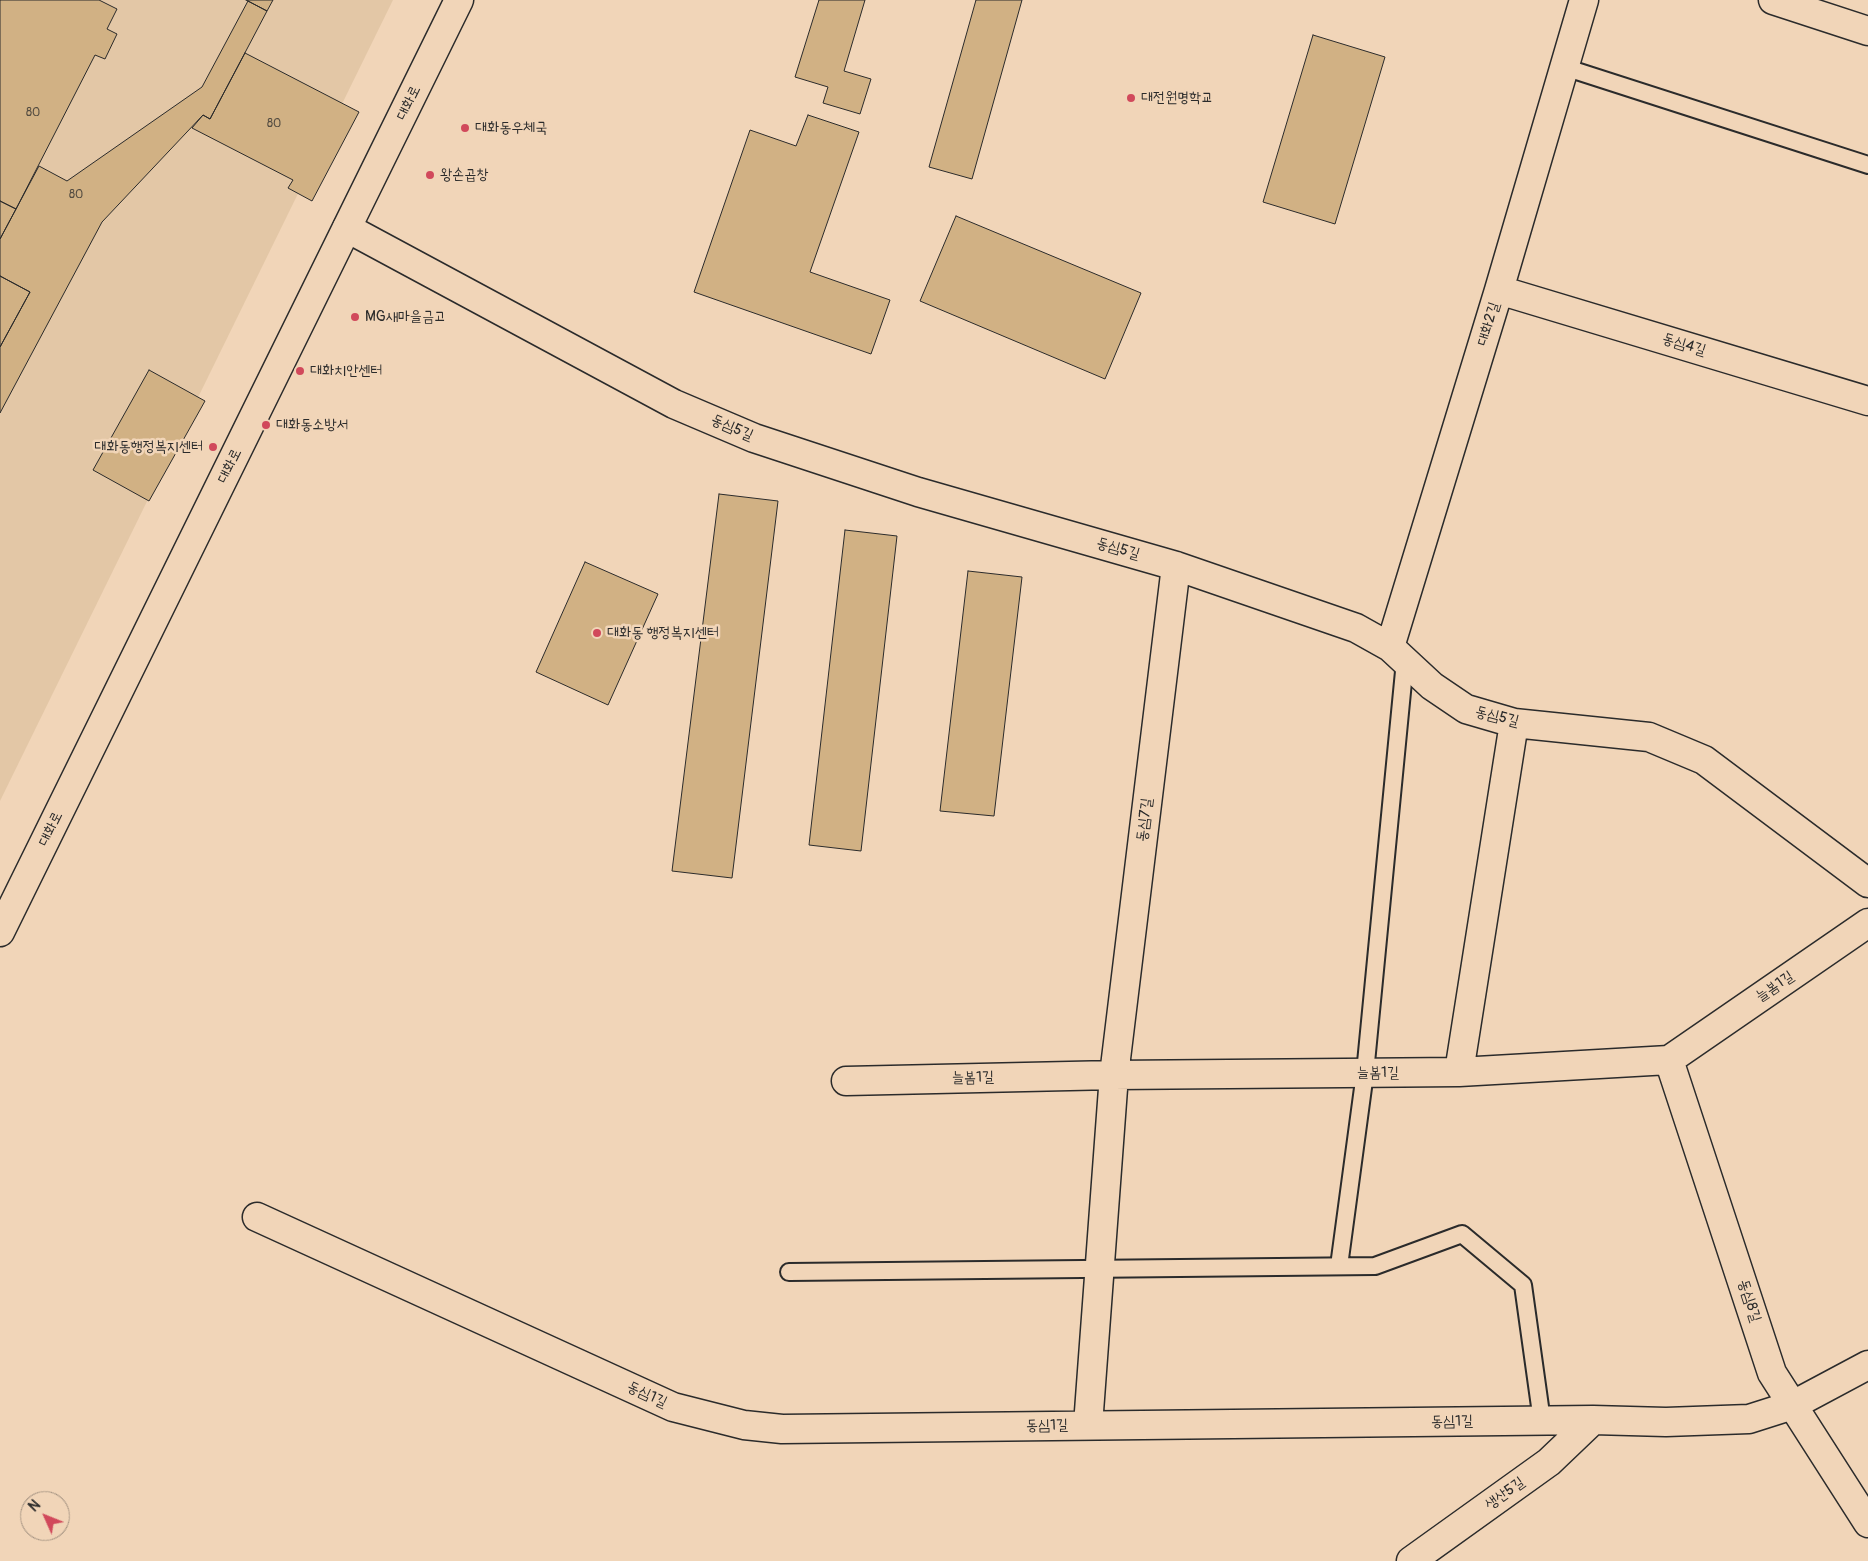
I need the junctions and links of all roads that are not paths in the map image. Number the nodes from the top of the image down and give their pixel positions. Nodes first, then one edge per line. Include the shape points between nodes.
1 (458, 0) edge
2 (1584, 0) edge
3 (1773, 0) edge
4 (1868, 30) edge
5 (1564, 67) junction
6 (1868, 165) edge
7 (348, 228) junction
8 (1499, 290) junction
9 (1868, 401) edge
10 (1176, 566) junction
11 (1398, 654) junction
12 (1514, 723) junction
13 (1868, 883) edge
14 (1868, 923) edge
15 (0, 932) edge
16 (1669, 1060) junction
17 (1460, 1072) junction
18 (1364, 1073) junction
19 (1114, 1075) junction
20 (846, 1081) dead end
21 (257, 1217) dead end
22 (1340, 1266) junction
23 (1100, 1269) junction
24 (789, 1272) dead end
25 (1868, 1365) edge
26 (1793, 1405) junction
27 (1592, 1420) junction
28 (1542, 1421) junction
29 (1088, 1425) junction
30 (1868, 1523) edge
31 (1411, 1561) edge

1 - 7 street, 대화로
2 - 5 street, 대화2길
3 - 4 street
5 - 6 lane
5 - 8 street, 대화2길
7 - 10 street, 동심5길 via 674,404 754,438 918,492
7 - 15 street, 대화로
8 - 9 street, 동심4길
8 - 11 street, 대화2길
10 - 11 street, 동심5길 via 1356,628
10 - 19 street, 동심7길
11 - 12 street, 동심5길 via 1432,686 1466,709
11 - 18 lane
12 - 13 street, 동심5길 via 1649,737 1704,760
12 - 17 street
14 - 16 street, 늘봄1길
16 - 17 street, 늘봄1길
16 - 26 street, 동심8길 via 1772,1373
17 - 18 street, 늘봄1길
18 - 19 street, 늘봄1길
18 - 22 lane
19 - 20 street, 늘봄1길
19 - 23 street, 동심7길
21 - 29 street, 동심1길 via 673,1407 691,1412 744,1425 782,1429
22 - 23 lane
22 - 28 lane via 1376,1266 1462,1234 1523,1285
23 - 24 lane
23 - 29 street, 동심7길
25 - 26 street, 동심1길
26 - 27 street, 동심1길 via 1749,1419
26 - 30 street, 동심8길
27 - 28 street, 동심1길
27 - 31 street, 생산5길 via 1549,1462
28 - 29 street, 동심1길

